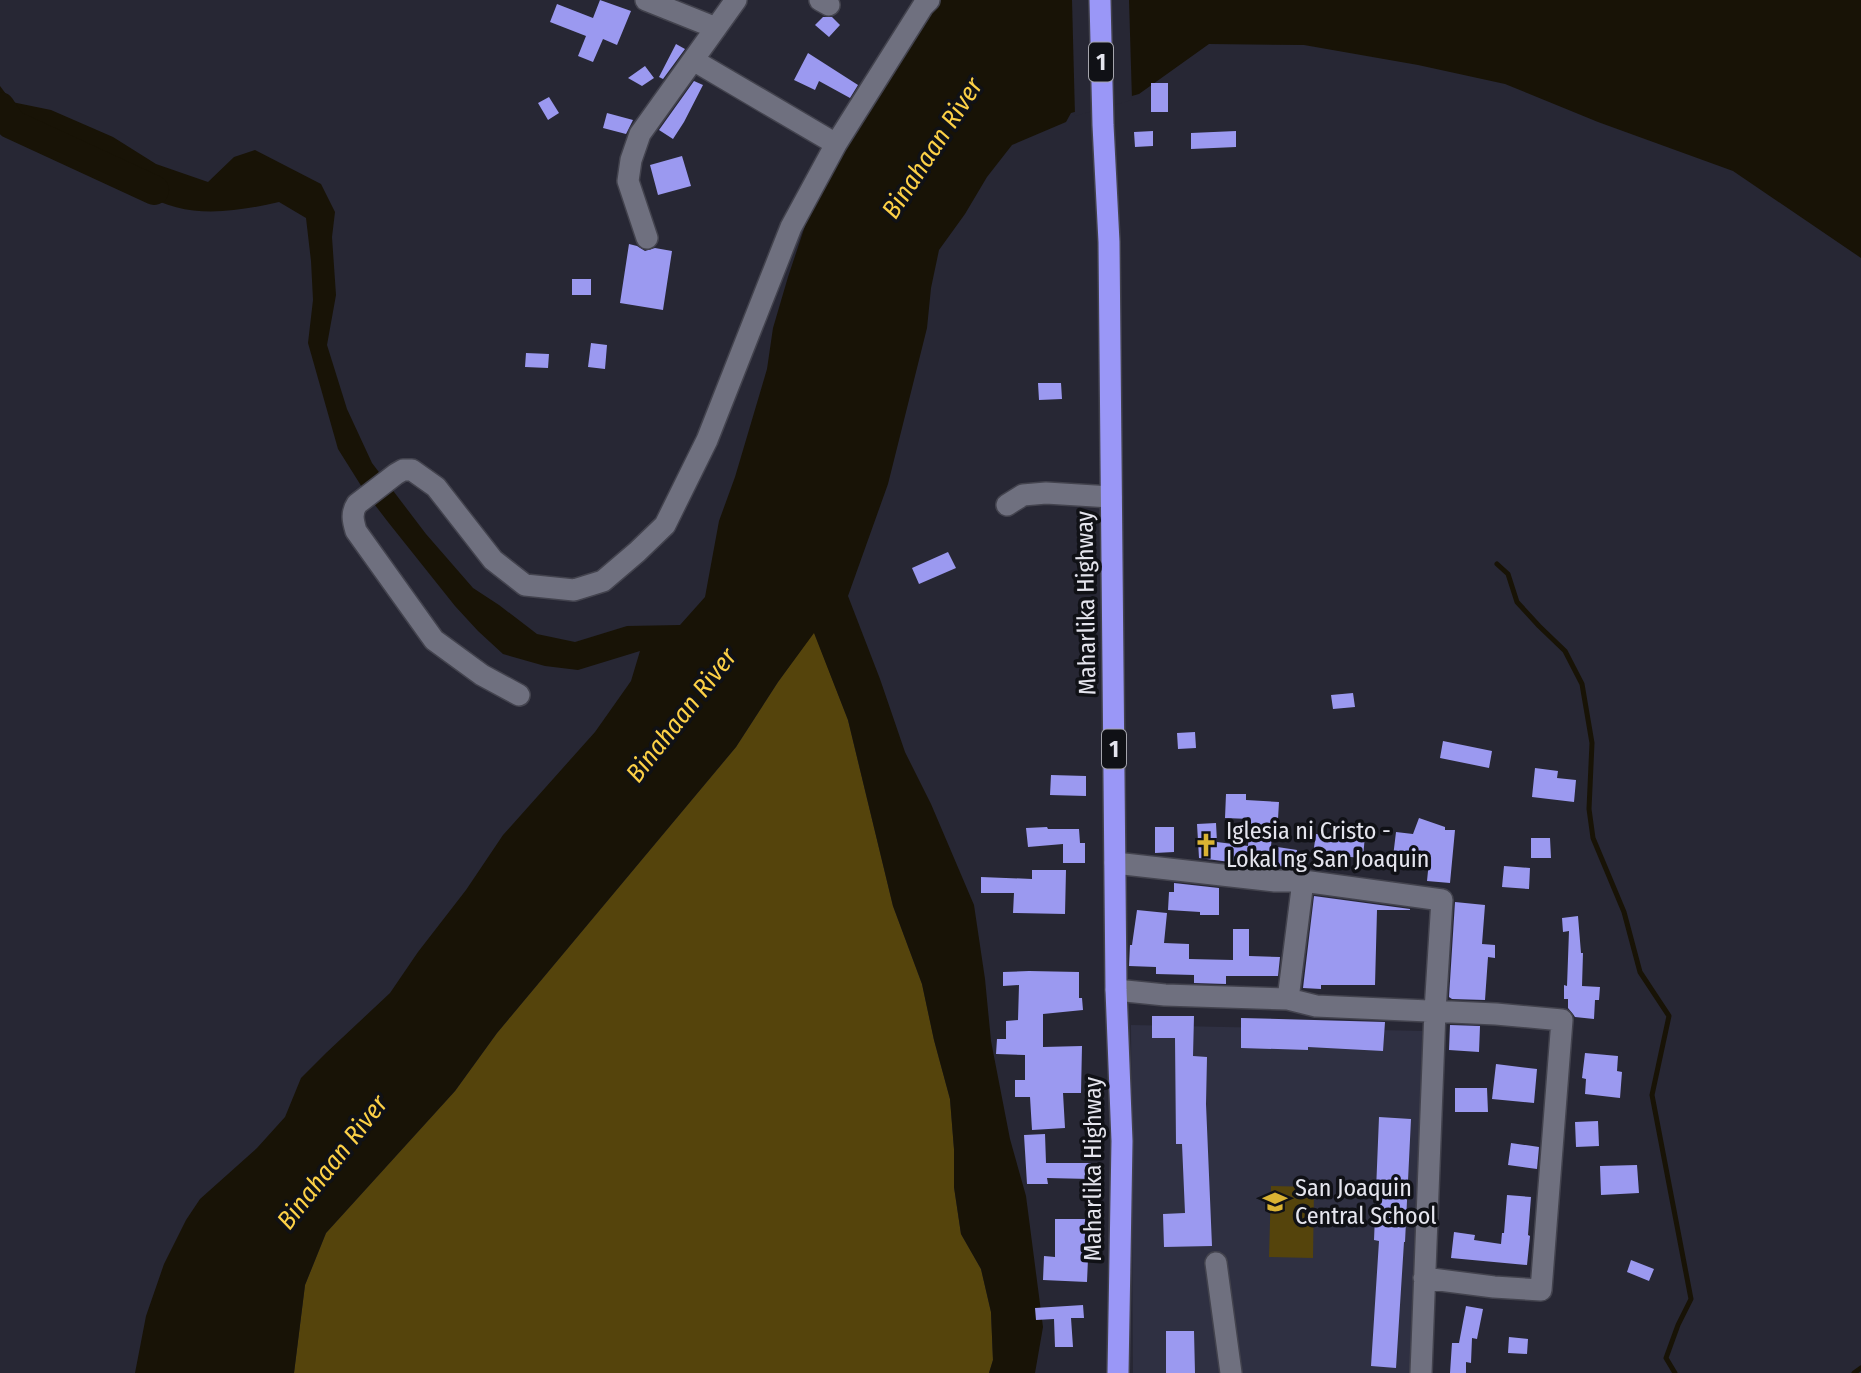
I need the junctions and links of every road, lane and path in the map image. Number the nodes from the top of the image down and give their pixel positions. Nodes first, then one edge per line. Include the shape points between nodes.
1 (646, 0) edge
2 (736, 0) edge
3 (929, 0) edge
4 (1100, 0) edge
5 (716, 28) junction
6 (693, 60) junction
7 (836, 144) junction
8 (647, 238) dead end
9 (1111, 497) junction
10 (1007, 505) dead end
11 (519, 695) dead end
12 (1115, 863) junction
13 (1303, 881) junction
14 (1116, 990) junction
15 (1287, 999) junction
16 (1435, 1012) junction
17 (1216, 1264) dead end
18 (1424, 1278) junction
19 (1118, 1373) edge
20 (1231, 1373) edge
21 (1421, 1373) edge

1 - 5 street
2 - 5 street
3 - 7 street
4 - 9 highway, Maharlika Highway / 1 via 1109,242
5 - 6 street
6 - 7 street
6 - 8 street via 640,134 631,160 628,181
7 - 11 street via 791,227 707,440 664,525 603,581 574,590 526,585 493,560 436,486 412,470 396,474 354,510 356,531 434,640
9 - 10 street via 1046,493 1023,495
9 - 12 highway, Maharlika Highway / 1
12 - 13 street
12 - 14 highway, Maharlika Highway / 1
13 - 15 street
13 - 16 street via 1441,900
14 - 15 street
14 - 19 highway, Maharlika Highway / 1 via 1122,1141
15 - 16 street via 1316,1006
16 - 18 street
16 - 18 street via 1562,1020 1541,1290
17 - 20 street
18 - 21 street

